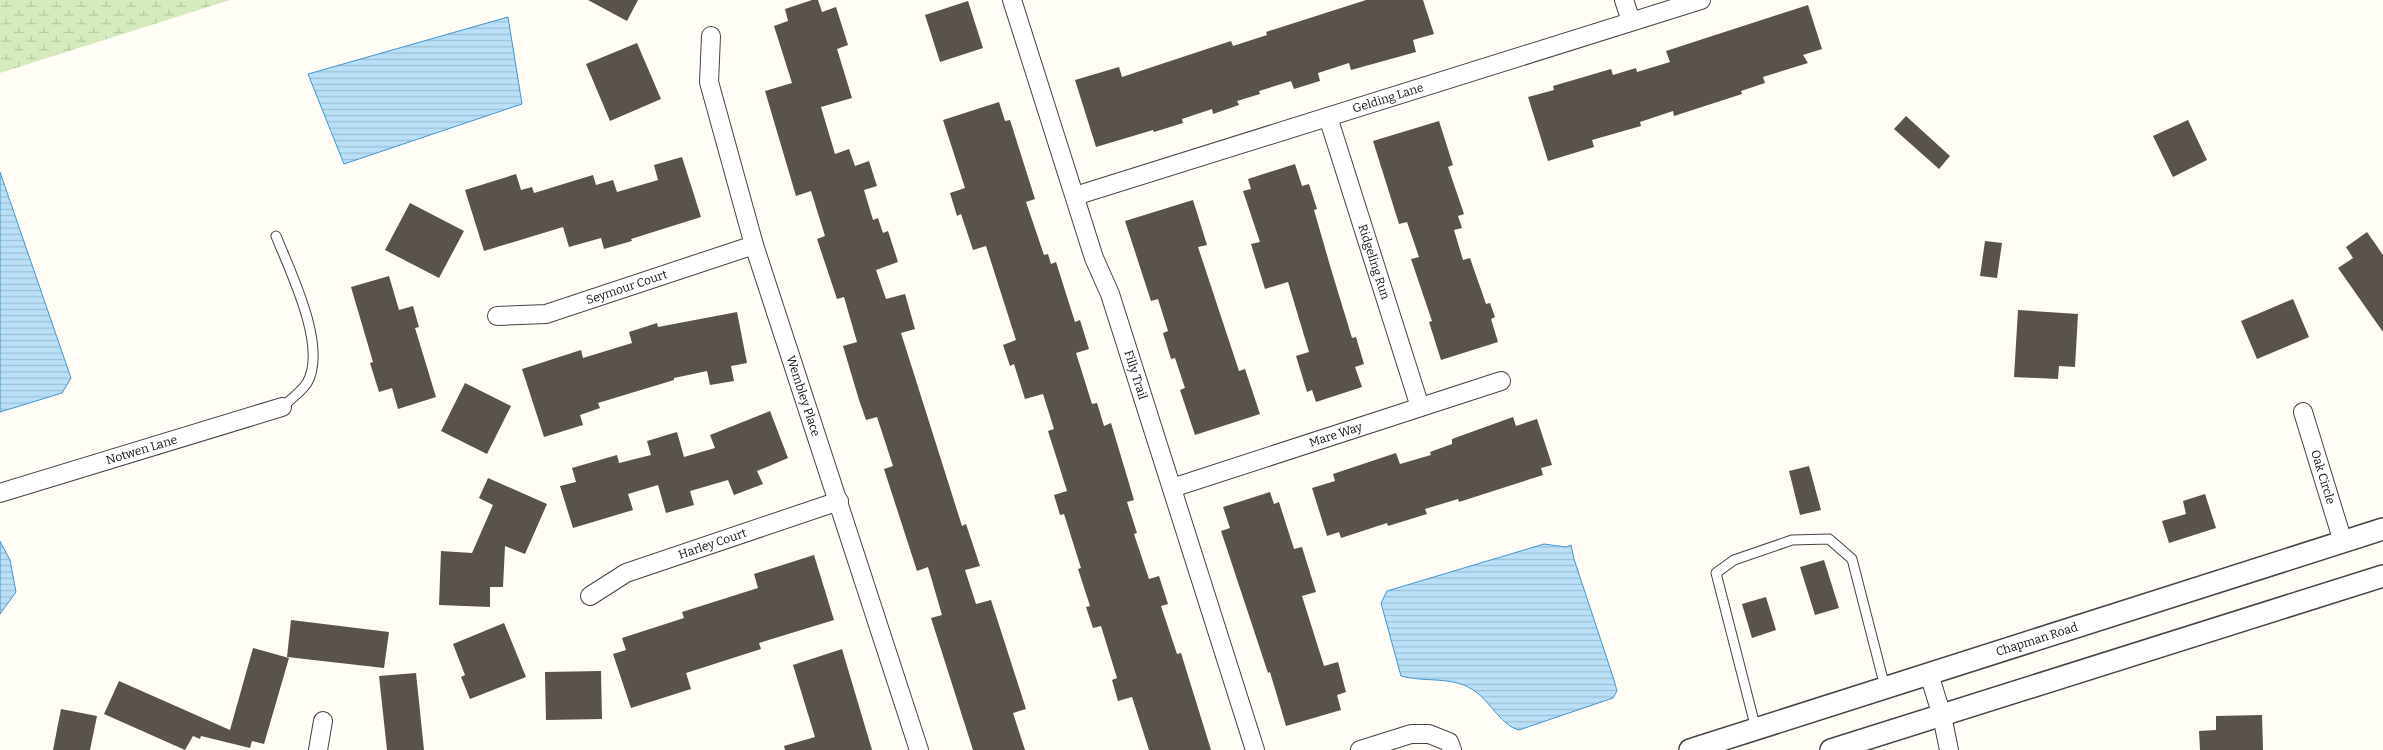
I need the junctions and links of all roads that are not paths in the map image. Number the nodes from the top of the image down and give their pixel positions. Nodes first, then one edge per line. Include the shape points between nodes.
1 (1012, 0) edge
2 (1624, 0) edge
3 (1701, 0) edge
4 (1631, 21) junction
5 (711, 36) dead end
6 (1328, 117) junction
7 (1075, 196) junction
8 (276, 236) dead end
9 (754, 245) junction
10 (497, 316) dead end
11 (1501, 381) dead end
12 (282, 407) joint
13 (1420, 407) junction
14 (2303, 412) dead end
15 (1172, 488) junction
16 (0, 493) edge
17 (839, 501) junction
18 (2383, 529) edge
19 (2343, 542) junction
20 (2383, 576) edge
21 (590, 596) dead end
22 (1929, 674) junction
23 (1885, 688) junction
24 (1942, 716) junction
25 (323, 721) dead end
26 (1756, 729) junction
27 (1447, 747) edge
28 (318, 750) edge
29 (919, 750) edge
30 (1256, 750) edge
31 (1360, 750) edge
32 (1690, 750) edge
33 (1831, 750) edge
34 (1949, 750) edge

1 - 7 street, Filly Trail
2 - 4 street
3 - 4 street, Gelding Lane
4 - 6 street, Gelding Lane
5 - 9 street, Wembley Place via 709,82
6 - 7 street, Gelding Lane
6 - 13 street, Ridgeling Run
7 - 15 street, Filly Trail
8 - 12 lane via 311,330 313,355 307,382
9 - 10 street, Seymour Court via 546,314
9 - 17 street, Wembley Place
11 - 13 street, Mare Way
12 - 16 street, Notwen Lane
13 - 15 street, Mare Way
14 - 19 street, Oak Circle
15 - 30 street, Filly Trail
17 - 21 street, Harley Court via 626,573
17 - 29 street, Wembley Place
18 - 19 street, Chapman Road
19 - 22 street, Chapman Road
20 - 24 street
22 - 23 street, Chapman Road
22 - 24 street
23 - 26 street, Chapman Road
23 - 26 lane via 1852,559 1829,539 1792,540 1734,560 1716,573
24 - 33 street
24 - 34 street
25 - 28 street
26 - 32 street, Chapman Road
27 - 31 street via 1429,734 1411,734

